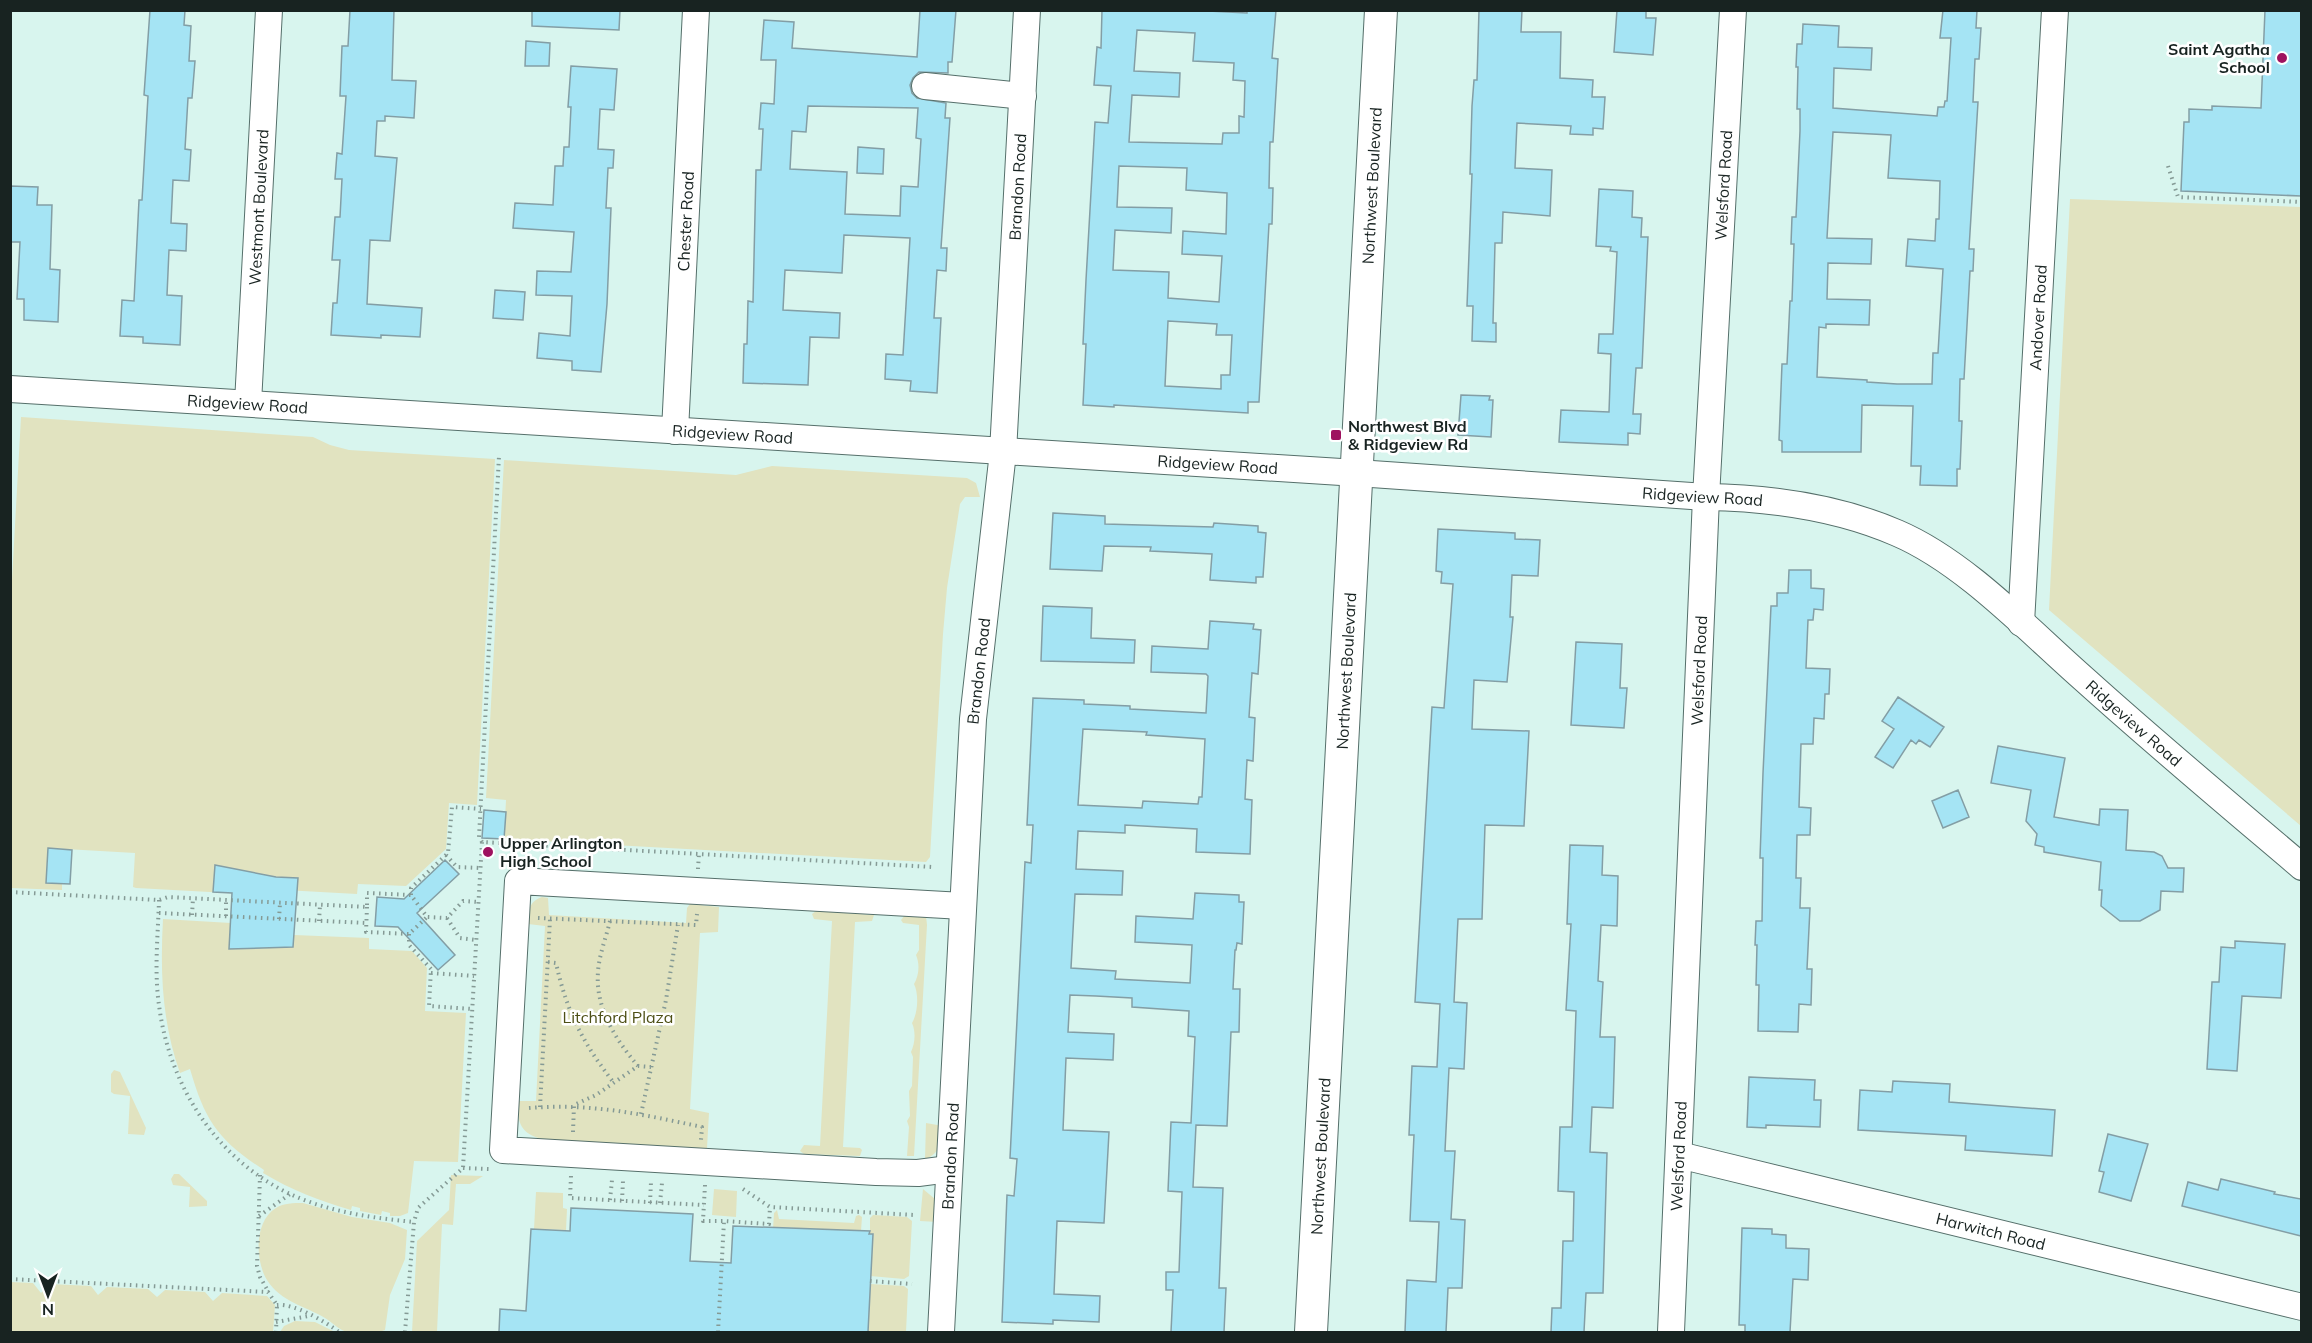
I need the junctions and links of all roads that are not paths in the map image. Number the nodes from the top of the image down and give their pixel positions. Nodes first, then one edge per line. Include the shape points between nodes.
1 (269, 10) edge
2 (696, 10) edge
3 (1027, 10) edge
4 (1381, 10) edge
5 (1733, 10) edge
6 (2055, 10) edge
7 (925, 86) dead end
8 (1023, 96) junction
9 (10, 389) edge
10 (248, 403) junction
11 (675, 431) junction
12 (1003, 452) junction
13 (1357, 473) junction
14 (1706, 497) junction
15 (2021, 623) junction
16 (2301, 867) edge
17 (963, 906) junction
18 (1679, 1155) junction
19 (949, 1168) junction
20 (2301, 1307) edge
21 (941, 1332) edge
22 (1311, 1332) edge
23 (1671, 1332) edge

1 - 10 street, Westmont Boulevard
2 - 11 street, Chester Road
3 - 8 street, Brandon Road
4 - 13 main road, Northwest Boulevard
5 - 14 street, Welsford Road
6 - 15 street, Andover Road
7 - 8 street
8 - 12 street, Brandon Road
9 - 10 street, Ridgeview Road
10 - 11 street, Ridgeview Road
11 - 12 street, Ridgeview Road
12 - 13 street, Ridgeview Road
12 - 17 street, Brandon Road via 973,719
13 - 14 street, Ridgeview Road
13 - 22 main road, Northwest Boulevard
14 - 15 street, Ridgeview Road via 1754,498 1811,507 1898,533 1924,546 1980,586
14 - 18 street, Welsford Road
15 - 16 street, Ridgeview Road
17 - 19 street, Brandon Road
17 - 19 street via 518,881 505,1109 503,1150 876,1172 918,1173
18 - 20 street, Harwitch Road
18 - 23 street, Welsford Road
19 - 21 street, Brandon Road

